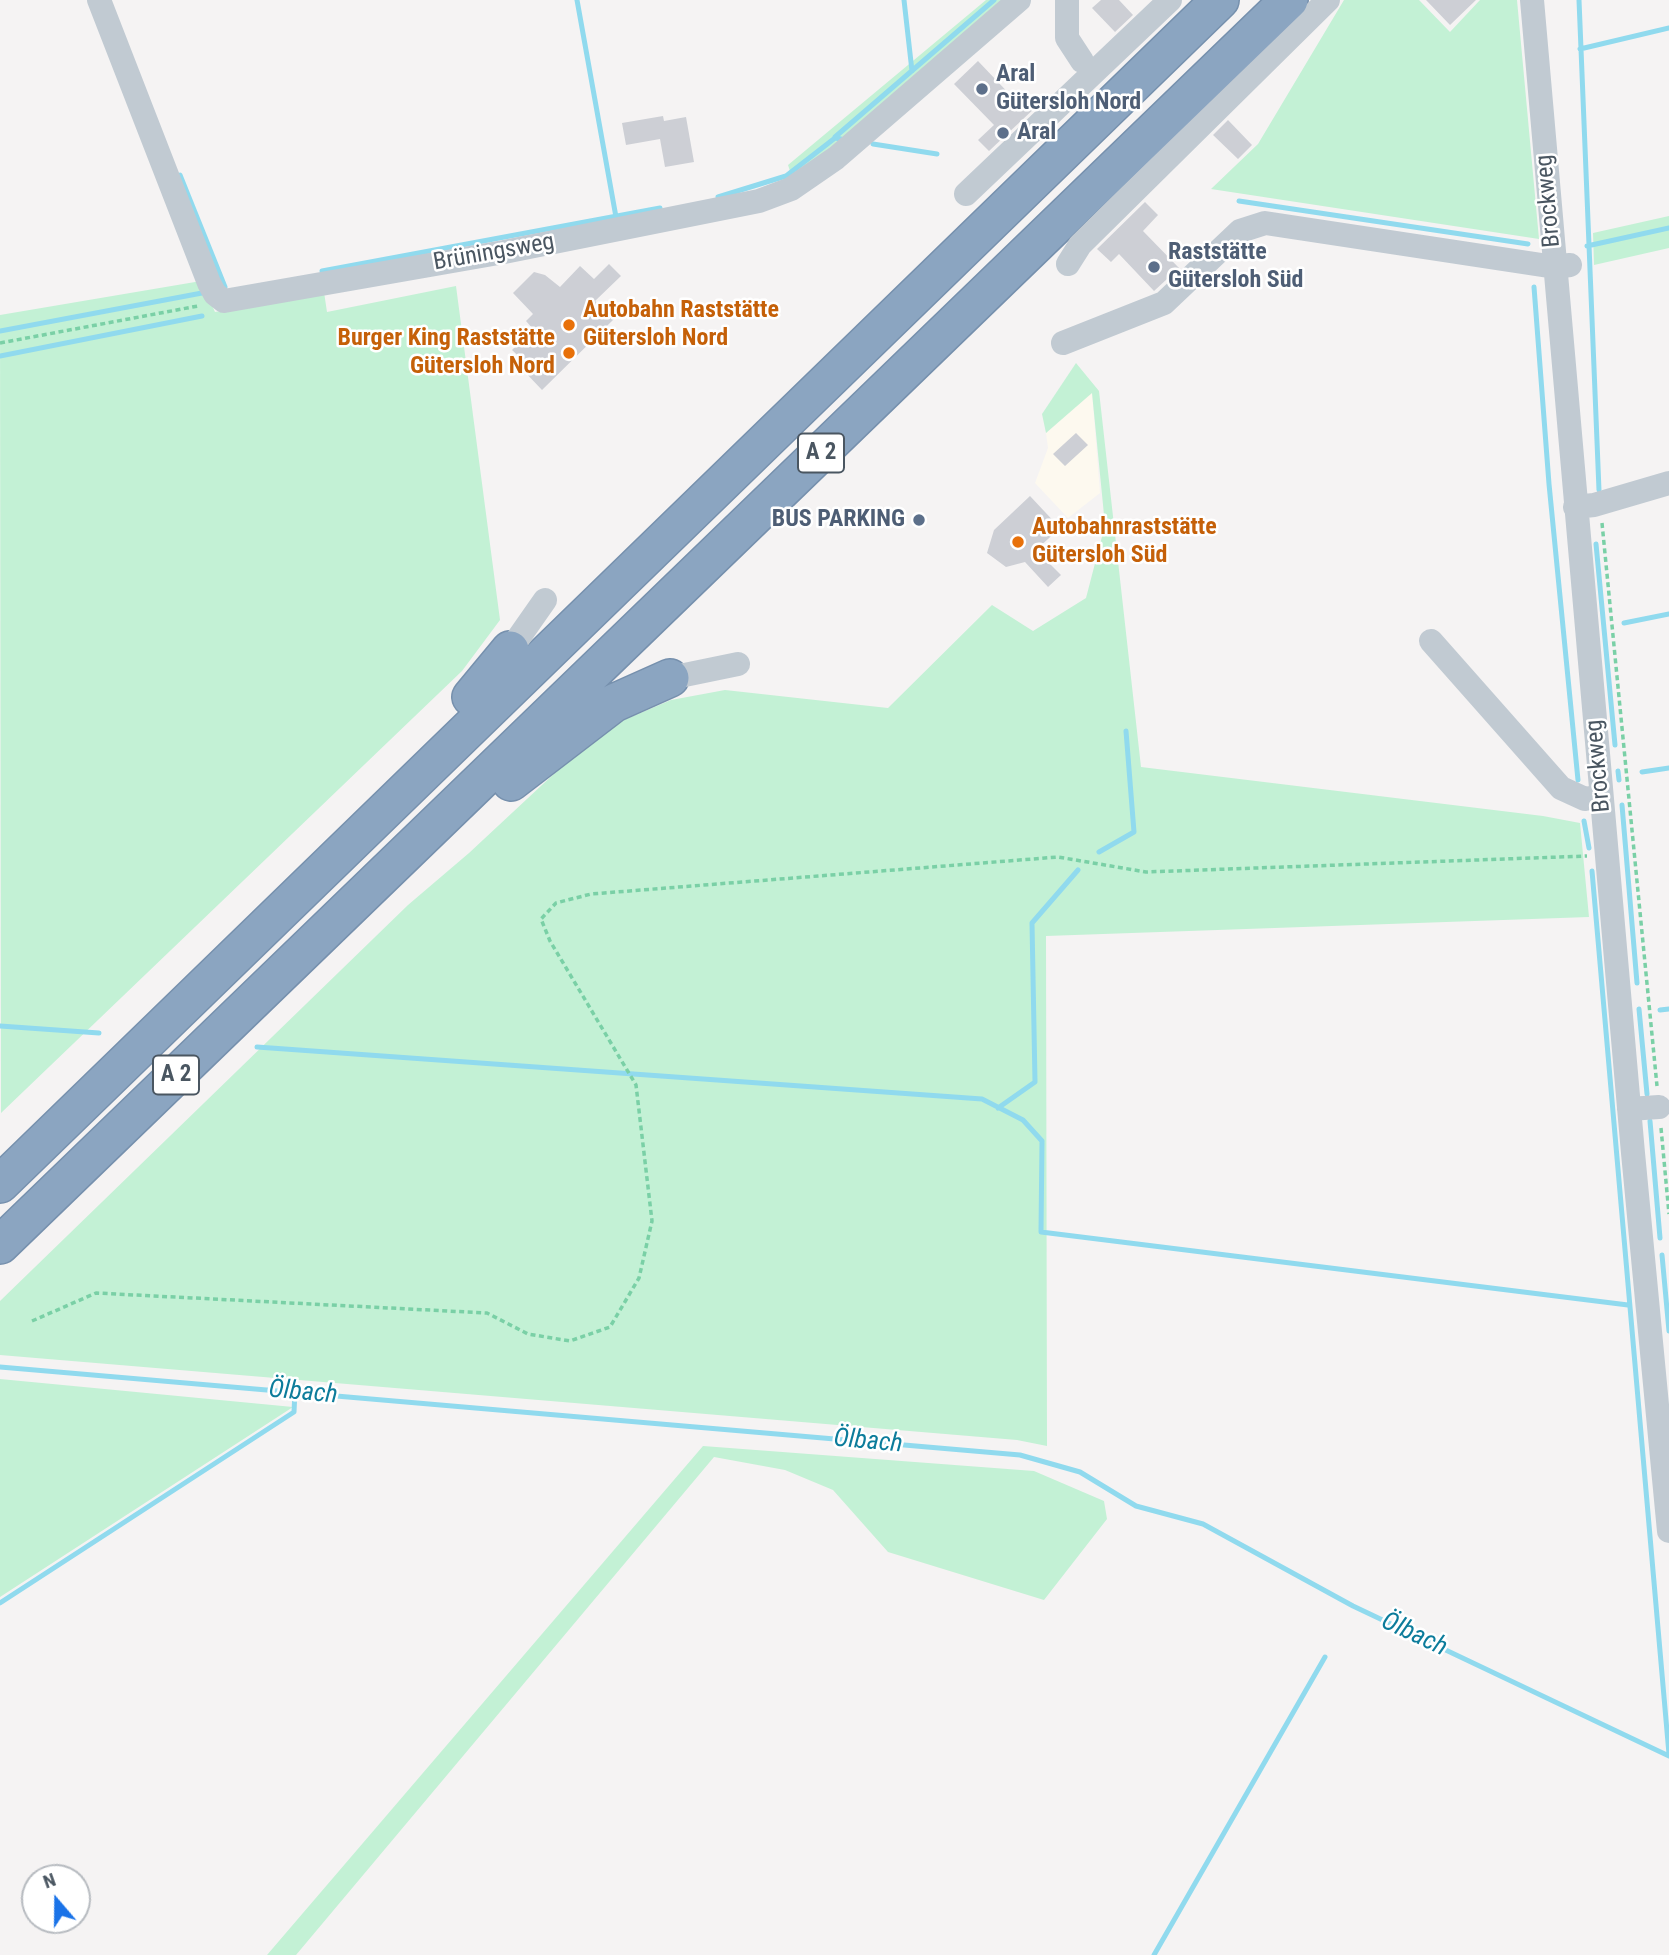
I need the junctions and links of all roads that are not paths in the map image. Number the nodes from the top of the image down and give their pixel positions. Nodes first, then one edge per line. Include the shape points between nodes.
1 (99, 0) edge
2 (1019, 0) edge
3 (1068, 0) edge
4 (1170, 0) edge
5 (1220, 0) edge
6 (1289, 0) edge
7 (1328, 0) edge
8 (1532, 0) edge
9 (1082, 61) dead end
10 (966, 194) dead end
11 (1068, 264) dead end
12 (1562, 266) junction
13 (1063, 343) dead end
14 (1669, 483) edge
15 (1584, 506) junction
16 (545, 600) dead end
17 (1431, 641) dead end
18 (510, 650) joint
19 (730, 660) dead end
20 (677, 676) joint
21 (1601, 796) junction
22 (321, 873) junction
23 (352, 905) junction
24 (1659, 1107) road end
25 (1629, 1109) junction
26 (0, 1184) edge
27 (0, 1245) edge
28 (1669, 1531) edge

1 - 2 street, Brüningsweg via 209,282 224,301 504,252 759,201 791,189 836,158
3 - 9 street via 1067,37
4 - 10 street
5 - 22 highway, A 2
6 - 23 highway, A 2
7 - 11 street via 1080,245
8 - 12 street, Brockweg
12 - 13 street via 1265,223 1240,231 1164,303
12 - 15 street, Brockweg
14 - 15 street
15 - 21 street, Brockweg
16 - 18 street
17 - 21 street via 1561,788 1585,799
18 - 22 highway via 484,685 373,798
19 - 20 street
20 - 23 highway via 593,717 410,865
21 - 25 street, Brockweg
22 - 26 highway, A 2
23 - 27 highway, A 2
24 - 25 street
25 - 28 street, Brockweg

